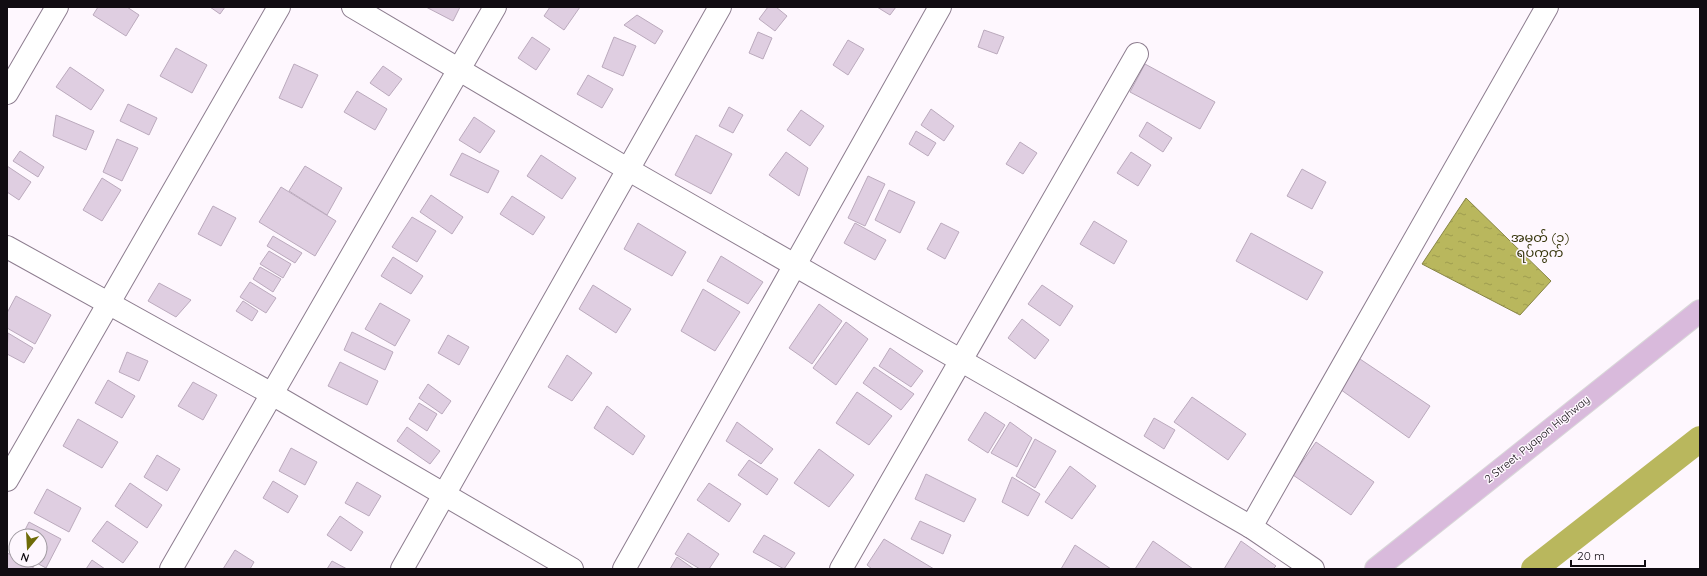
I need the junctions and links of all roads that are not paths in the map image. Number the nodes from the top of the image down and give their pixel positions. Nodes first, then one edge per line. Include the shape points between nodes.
1 (57, 7) edge
2 (279, 7) edge
3 (352, 7) edge
4 (495, 7) edge
5 (720, 7) edge
6 (940, 7) edge
7 (1547, 7) edge
8 (1137, 54) dead end
9 (458, 70) junction
10 (7, 93) edge
11 (629, 170) junction
12 (7, 247) edge
13 (794, 265) junction
14 (108, 303) junction
15 (1700, 311) edge
16 (962, 361) junction
17 (272, 394) junction
18 (7, 480) edge
19 (444, 495) junction
20 (1251, 527) junction
21 (171, 569) edge
22 (402, 569) edge
23 (572, 569) edge
24 (624, 569) edge
25 (841, 569) edge
26 (1313, 569) edge
27 (1376, 569) edge

1 - 10 street
2 - 14 street
3 - 9 street
4 - 9 street
5 - 11 street
6 - 13 street
7 - 20 street
8 - 16 street
9 - 11 street
9 - 17 street
11 - 13 street
11 - 19 street
12 - 14 street
13 - 16 street
13 - 24 street
14 - 17 street
14 - 18 street
15 - 27 main road, 2 Street, Pyapon Highway
16 - 20 street
16 - 25 street
17 - 19 street
17 - 21 street
19 - 22 street
19 - 23 street
20 - 26 street

